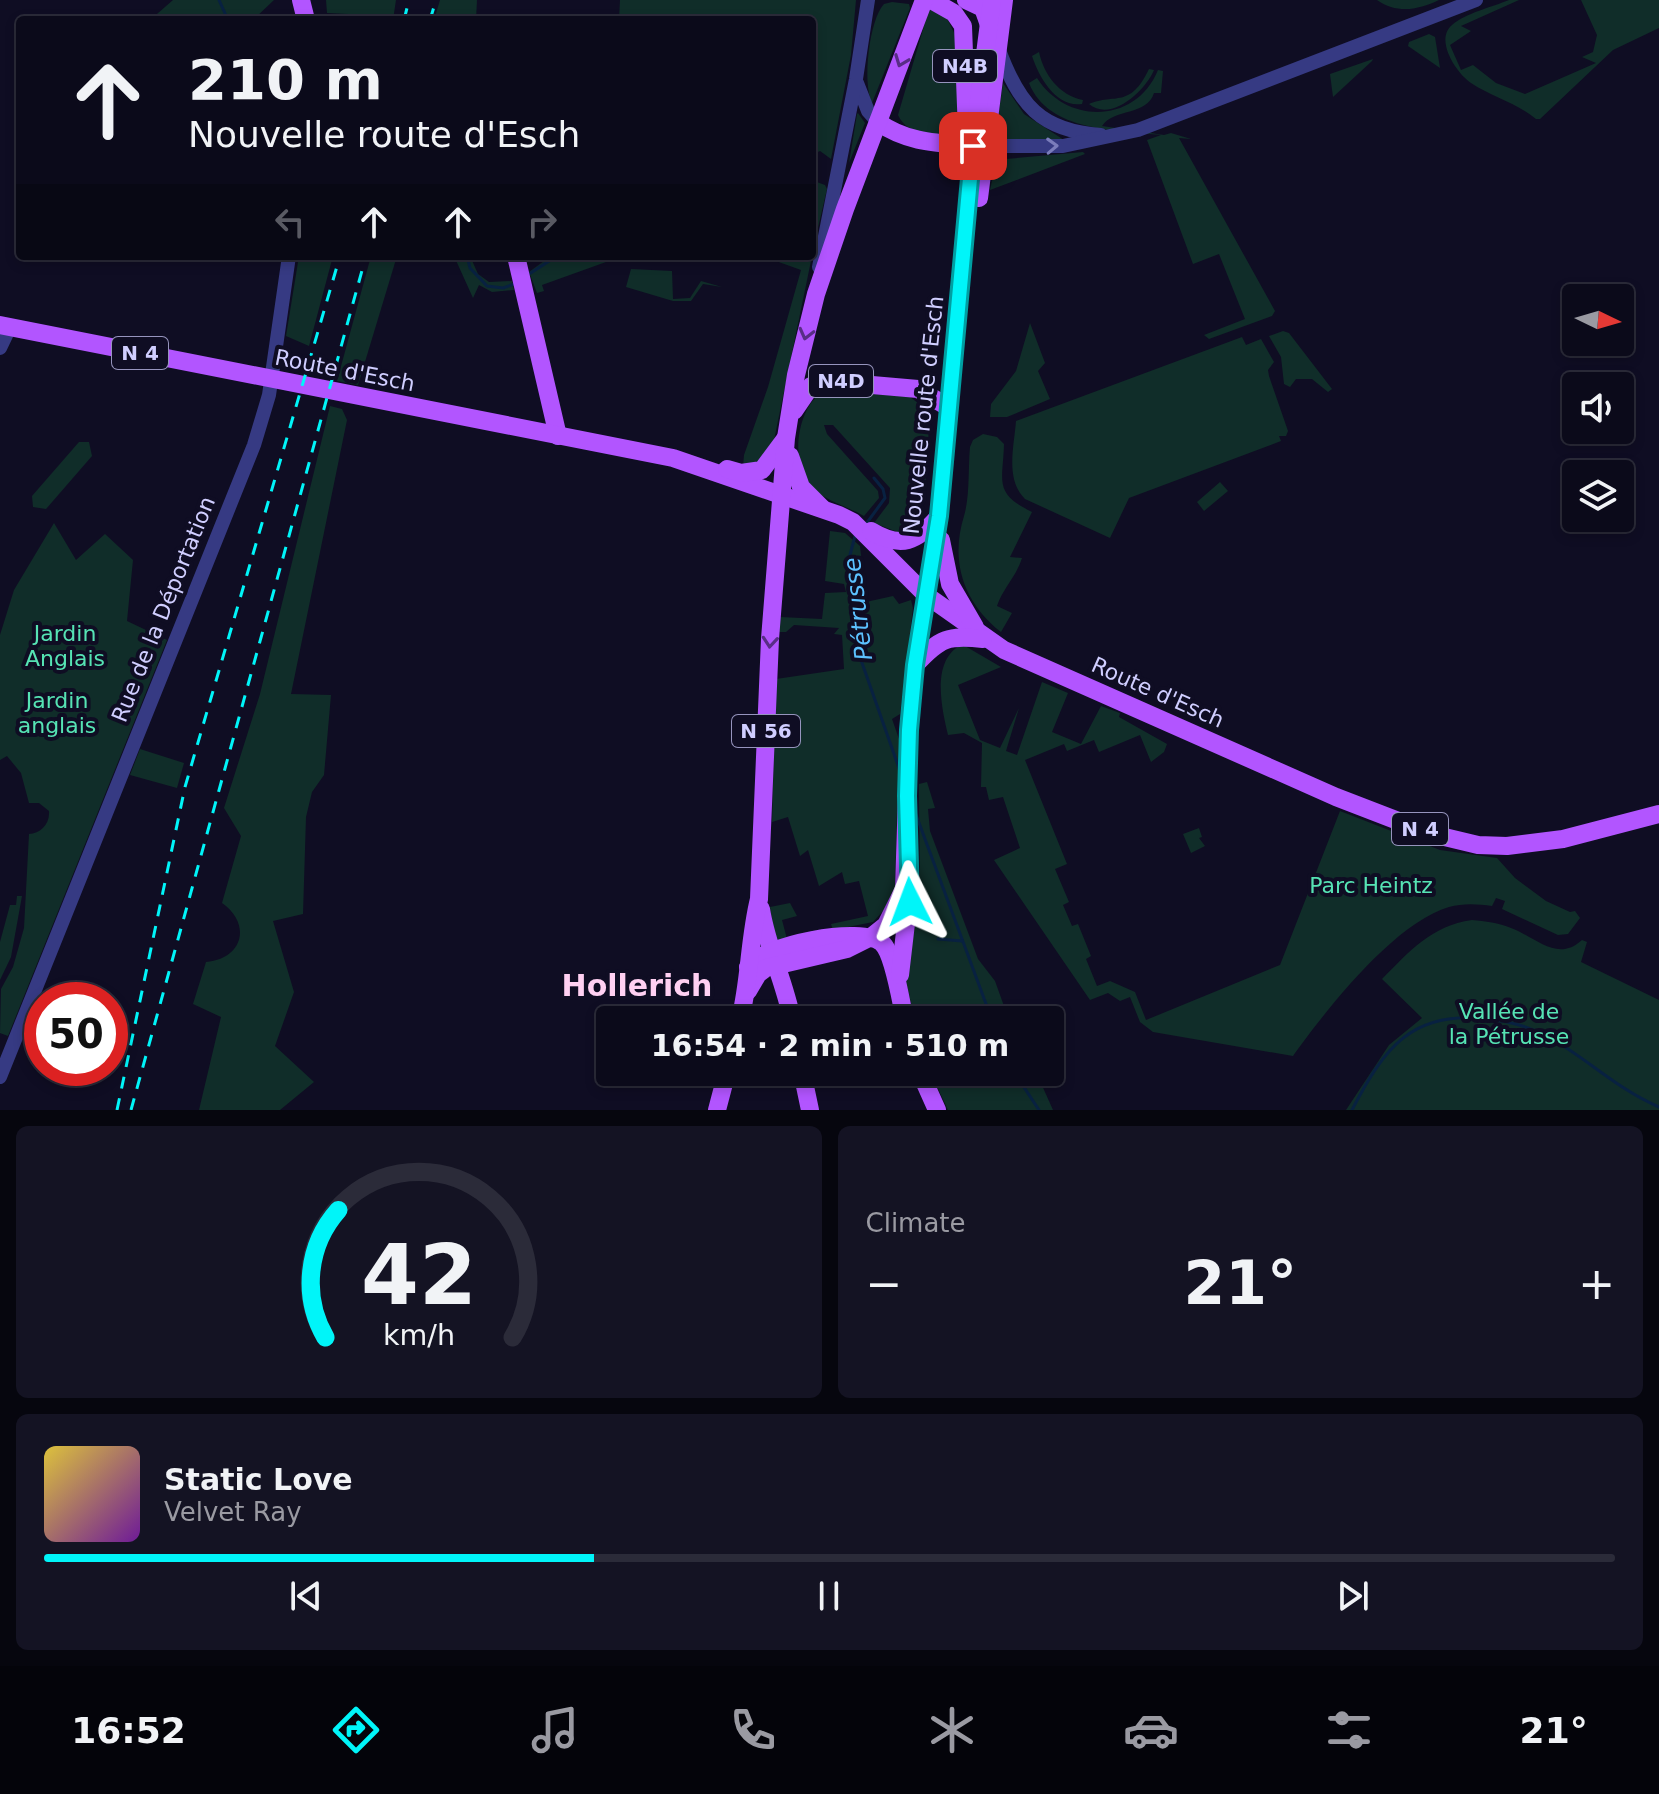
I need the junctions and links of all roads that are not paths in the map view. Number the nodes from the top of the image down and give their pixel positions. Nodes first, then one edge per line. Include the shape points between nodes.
1 (878, 0) edge
2 (924, 0) edge
3 (931, 0) edge
4 (966, 0) edge
5 (992, 0) edge
6 (1004, 0) edge
7 (1476, 0) edge
8 (867, 6) edge
9 (989, 23) junction
10 (999, 50) junction
11 (856, 79) junction
12 (878, 122) junction
13 (1117, 136) junction
14 (980, 146) junction
15 (839, 172) junction
16 (845, 209) junction
17 (288, 260) edge
18 (517, 260) edge
19 (816, 294) junction
20 (5, 326) edge
21 (0, 348) edge
22 (271, 380) junction
23 (929, 394) junction
24 (948, 407) junction
25 (946, 431) junction
26 (558, 436) junction
27 (786, 438) junction
28 (681, 460) junction
29 (782, 498) junction
30 (824, 510) junction
31 (939, 516) junction
32 (870, 535) junction
33 (777, 564) junction
34 (926, 595) junction
35 (983, 639) junction
36 (915, 665) junction
37 (1659, 814) edge
38 (908, 867) junction
39 (759, 899) junction
40 (864, 942) junction
41 (772, 958) junction
42 (748, 967) junction
43 (748, 991) junction
44 (744, 1006) edge
45 (790, 1006) edge
46 (901, 1006) edge
47 (904, 1006) edge
48 (0, 1077) edge
49 (723, 1086) edge
50 (805, 1086) edge
51 (926, 1086) edge
52 (717, 1110) edge
53 (810, 1110) edge
54 (937, 1110) edge

1 - 8 street
2 -> 12 main road, N 56
3 - 14 main road, N4B via 954,13 963,26 964,128
4 - 9 main road, N4B via 979,4
5 - 9 main road, Nouvelle route d'Esch
6 - 10 main road
7 - 13 street
8 - 11 street
9 - 10 main road
9 - 14 main road, Nouvelle route d'Esch
10 - 13 street via 1018,94 1043,119 1066,130
10 - 14 main road
11 - 12 street
11 - 15 street
12 - 14 main road via 911,140
12 - 16 main road, N 56
14 -> 13 street via 1063,146
14 - 24 main road, Nouvelle route d'Esch
14 - 25 main road via 959,413
15 - 16 street
15 - 19 street via 825,223
16 - 19 main road, N 56
17 - 22 street, Rue de la Déportation
18 - 26 main road
19 -> 27 main road, N 56
20 - 21 street
20 - 22 main road, Route d'Esch / N 4
22 - 26 main road, Route d'Esch / N 4
22 - 48 street, Rue de la Déportation via 254,445
23 - 24 main road
23 - 27 main road, N4D via 907,386 819,382 802,396
23 - 31 main road via 938,415
24 - 25 main road, Nouvelle route d'Esch
25 - 31 main road, Nouvelle route d'Esch
26 - 28 main road, Route d'Esch / N 4
27 - 28 main road, N 4 via 770,462 754,472
27 - 29 main road, N 56
27 - 30 main road, N 56 via 796,478
28 - 29 main road, Route d'Esch / N 4
28 - 33 main road, Route d'Esch / N 4 via 760,500 774,528
29 - 30 main road, Route d'Esch / N 4
29 - 33 main road, N 56
30 - 32 main road, Route d'Esch / N 4
31 - 32 main road, N 4 via 907,543
31 - 34 main road, Nouvelle route d'Esch
31 - 35 main road via 950,584
32 - 34 main road, Route d'Esch / N 4
33 -> 39 main road, N 56
34 - 35 main road, Route d'Esch / N 4
34 - 36 main road, Nouvelle route d'Esch
35 - 36 main road via 950,637
35 - 37 main road, Route d'Esch / N 4 via 1336,797 1457,841 1542,843
36 - 38 main road, Nouvelle route d'Esch
38 - 40 main road via 895,910
38 - 47 main road via 910,902 900,971
39 - 41 main road
39 - 42 main road, N 56
40 - 41 main road via 844,936
40 - 46 main road via 887,951
41 - 42 main road via 757,956
41 - 43 main road
41 - 45 main road
42 - 43 main road, N 56
43 - 44 main road, N 56
49 - 52 main road
50 - 53 main road
51 - 54 main road

